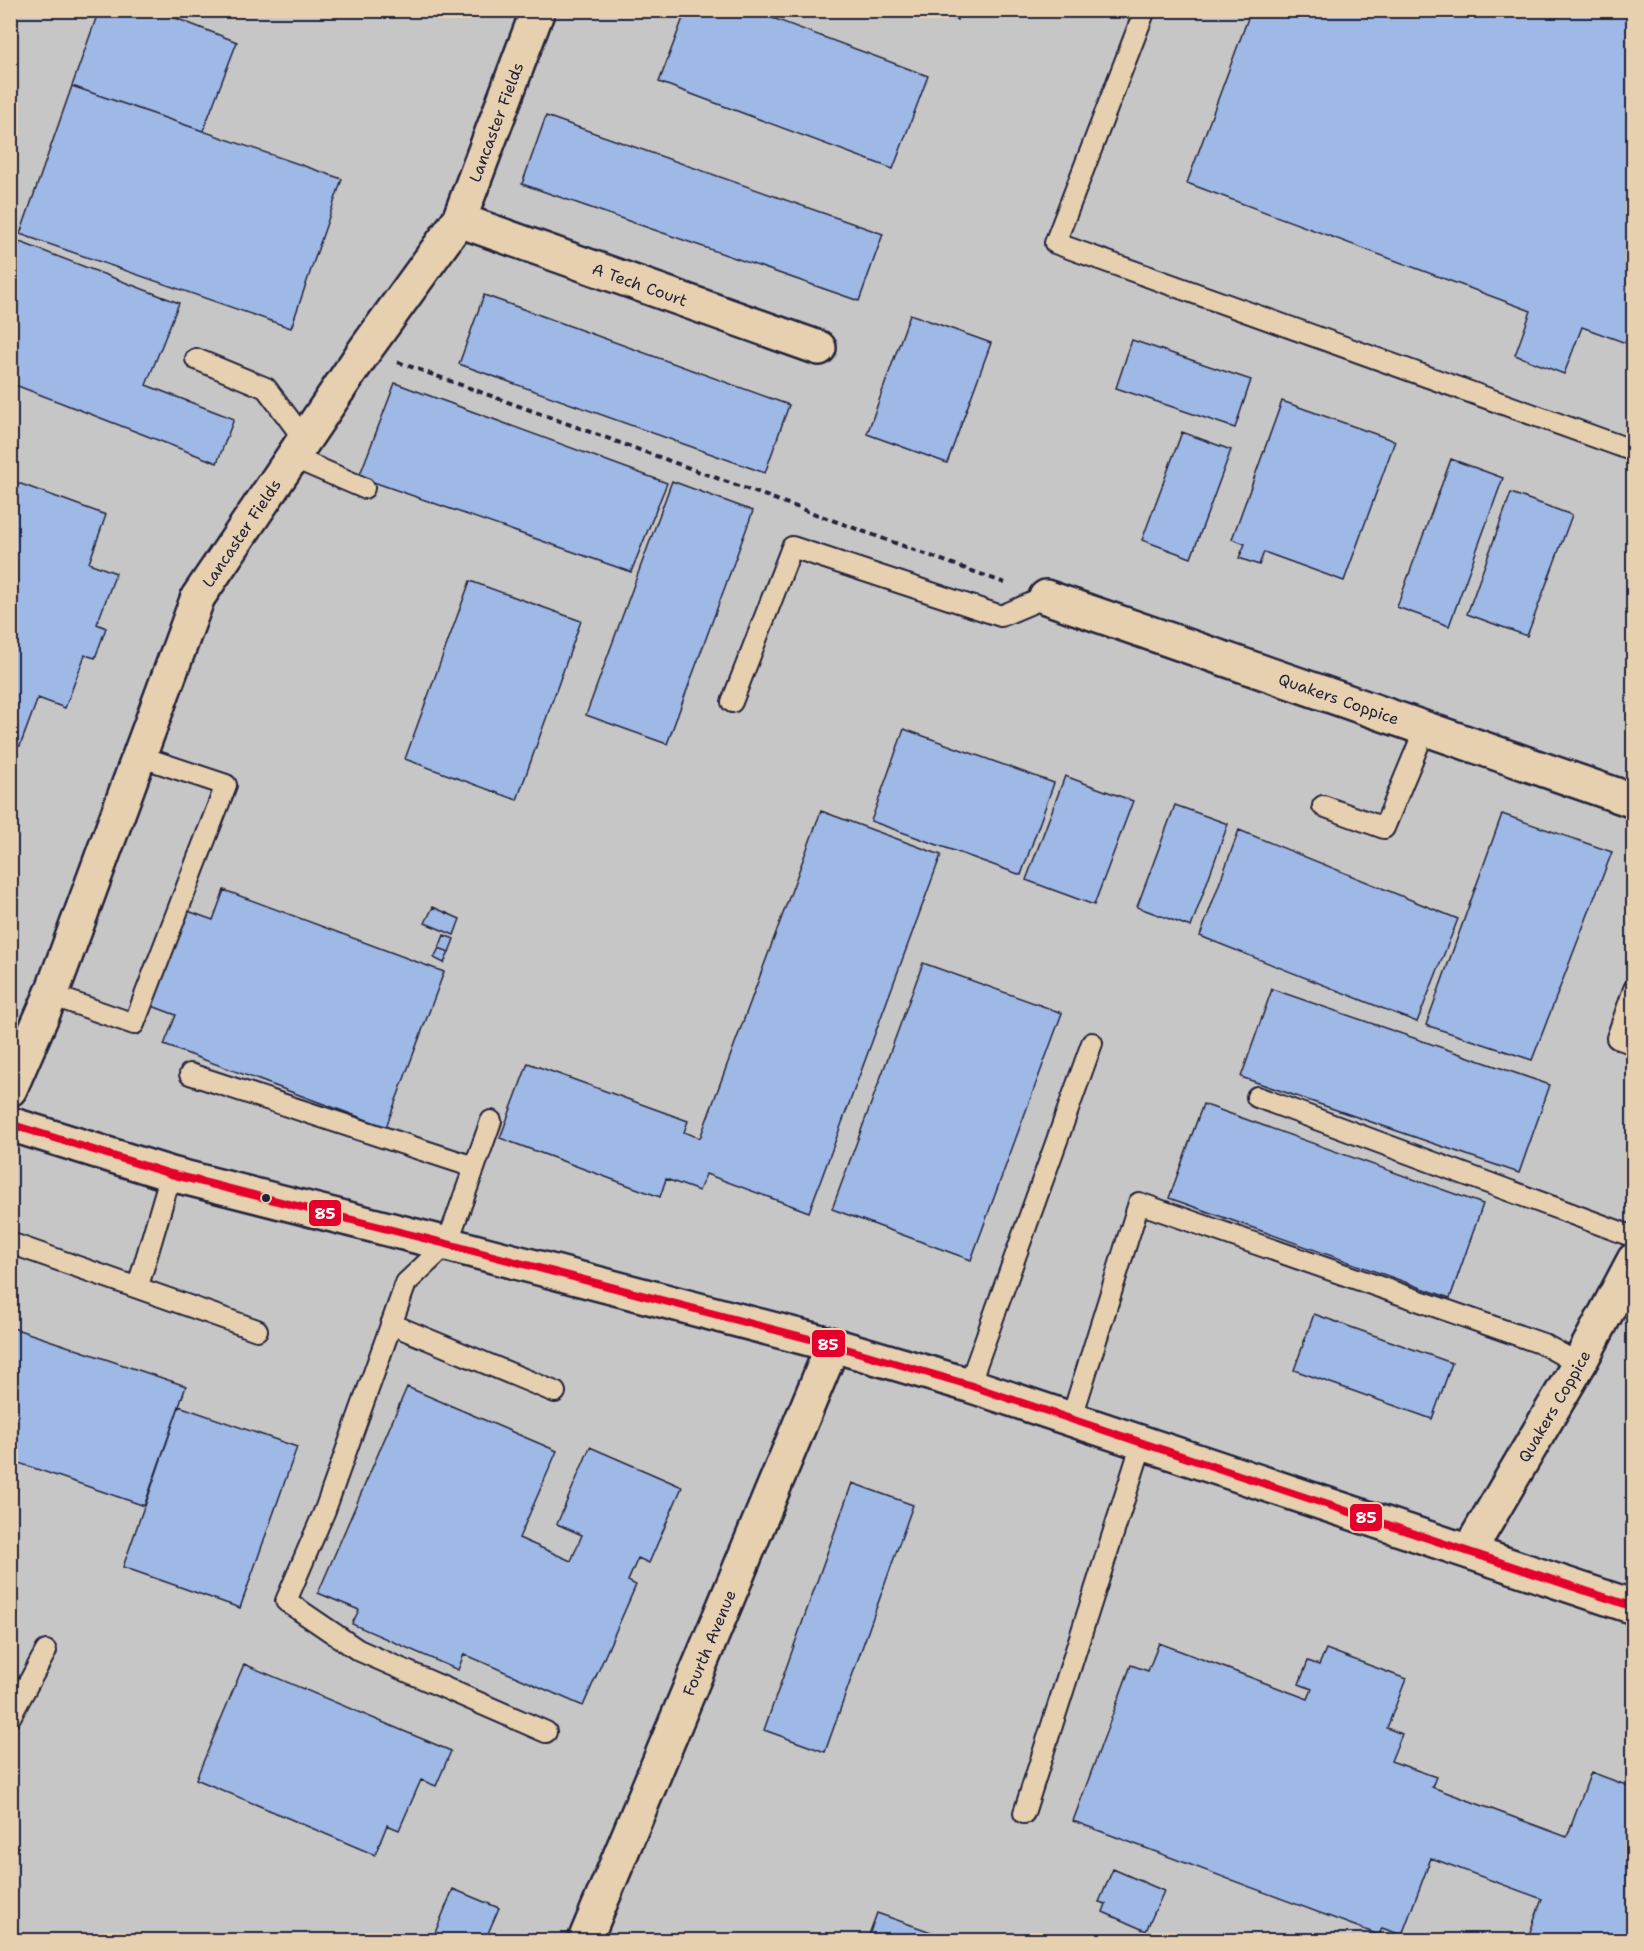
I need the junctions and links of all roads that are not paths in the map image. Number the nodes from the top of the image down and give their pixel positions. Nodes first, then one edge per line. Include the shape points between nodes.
1 (538, 10) edge
2 (1145, 10) edge
3 (459, 220) junction
4 (819, 348) dead end
5 (196, 359) dead end
6 (298, 448) junction
7 (1634, 451) edge
8 (364, 488) dead end
9 (1046, 597) joint
10 (732, 702) dead end
11 (1425, 729) junction
12 (139, 756) junction
13 (1634, 801) edge
14 (1323, 806) dead end
15 (1634, 989) edge
16 (51, 995) junction
17 (1092, 1043) dead end
18 (1634, 1044) edge
19 (190, 1074) dead end
20 (10, 1089) edge
21 (1257, 1097) dead end
22 (491, 1121) dead end
23 (10, 1124) edge
24 (474, 1167) junction
25 (171, 1174) junction
26 (1634, 1237) edge
27 (10, 1243) edge
28 (447, 1244) junction
29 (1634, 1260) edge
30 (138, 1286) junction
31 (391, 1324) junction
32 (257, 1330) dead end
33 (833, 1345) junction
34 (1580, 1364) junction
35 (969, 1385) junction
36 (555, 1392) dead end
37 (1071, 1420) junction
38 (1142, 1443) junction
39 (1469, 1551) junction
40 (1634, 1606) edge
41 (46, 1651) dead end
42 (10, 1718) edge
43 (546, 1732) dead end
44 (1024, 1813) dead end
45 (585, 1941) edge

1 - 3 street, Lancaster Fields
2 - 7 lane via 1055,243
3 - 4 street, A Tech Court
3 - 6 street, Lancaster Fields
5 - 6 lane via 266,388
6 - 8 lane
6 - 12 street, Lancaster Fields via 198,597
9 - 10 lane via 1001,616 792,547
9 - 11 street, Quakers Coppice
11 - 13 street, Quakers Coppice
11 - 14 lane via 1384,828
12 - 16 street, Lancaster Fields
12 - 16 lane via 226,785 134,1024
15 - 18 lane via 1617,1038
16 - 20 street, Lancaster Fields
17 - 35 lane
19 - 24 lane
21 - 26 lane
22 - 24 lane
23 - 25 street
24 - 28 lane
25 - 28 street
25 - 30 lane
27 - 30 lane
28 - 31 lane via 406,1283
28 - 33 street
29 - 34 street, Quakers Coppice
30 - 32 lane
31 - 36 lane
31 - 43 lane via 325,1510 286,1601 358,1650
33 - 35 street
33 - 45 street, Fourth Avenue
34 - 37 lane via 1543,1344 1140,1203
34 - 39 street, Quakers Coppice
35 - 37 street
37 - 38 street
38 - 39 street
38 - 44 lane
39 - 40 street
41 - 42 lane

